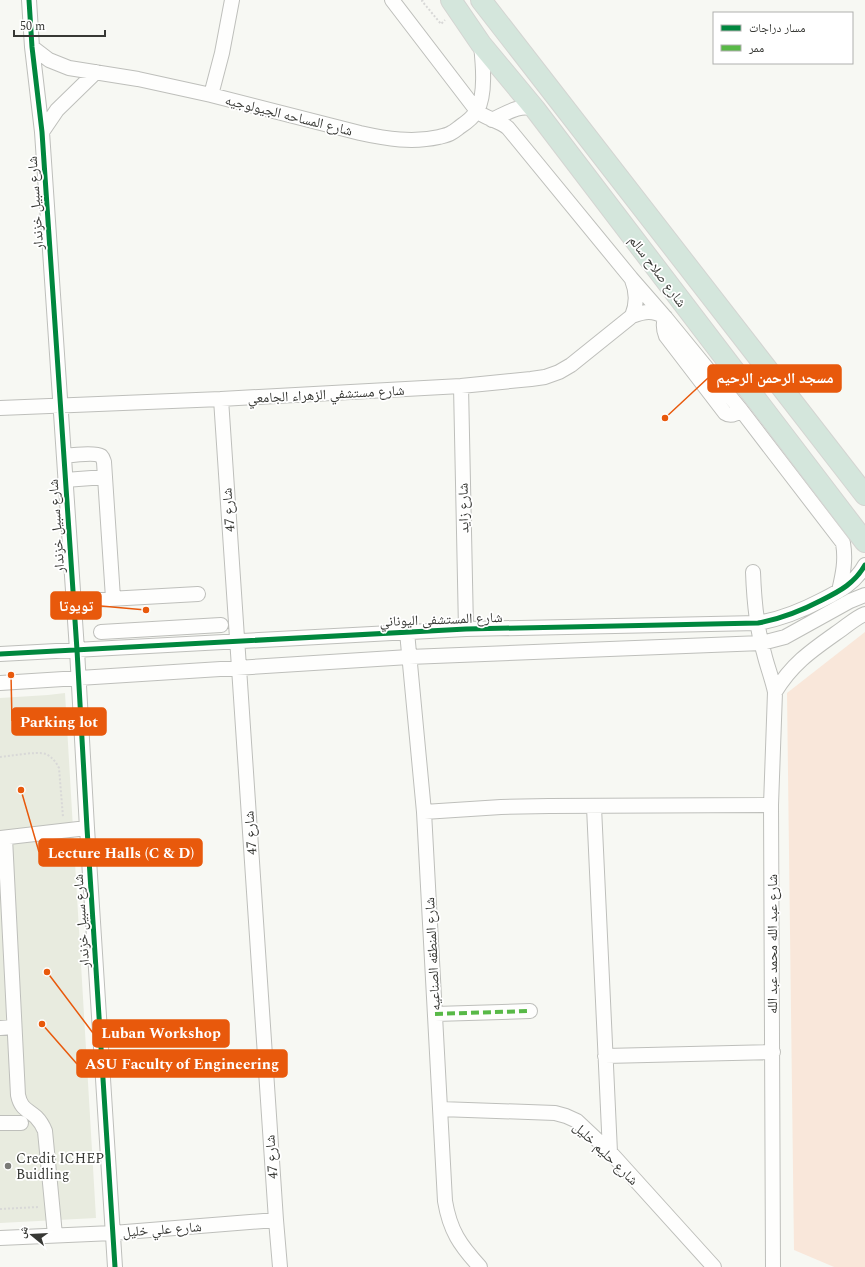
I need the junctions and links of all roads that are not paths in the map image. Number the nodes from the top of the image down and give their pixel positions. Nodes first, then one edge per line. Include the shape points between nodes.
1 (29, 0) edge
2 (232, 0) edge
3 (392, 0) edge
4 (451, 0) edge
5 (481, 0) edge
6 (481, 44) junction
7 (32, 47) junction
8 (96, 72) junction
9 (211, 95) junction
10 (535, 109) junction
11 (477, 111) junction
12 (492, 120) junction
13 (42, 132) junction
14 (630, 278) junction
15 (632, 316) junction
16 (665, 317) junction
17 (461, 386) junction
18 (221, 400) junction
19 (60, 406) junction
20 (0, 408) edge
21 (64, 456) junction
22 (105, 477) junction
23 (65, 480) junction
24 (865, 495) edge
25 (865, 542) edge
26 (865, 565) edge
27 (753, 572) dead end
28 (839, 591) junction
29 (198, 594) dead end
30 (865, 596) edge
31 (113, 598) junction
32 (73, 601) junction
33 (865, 614) edge
34 (758, 623) junction
35 (221, 625) dead end
36 (162, 629) junction
37 (466, 629) junction
38 (101, 632) dead end
39 (407, 632) junction
40 (237, 641) junction
41 (762, 644) junction
42 (163, 645) junction
43 (77, 650) junction
44 (0, 654) edge
45 (409, 657) junction
46 (239, 667) junction
47 (78, 678) junction
48 (0, 683) edge
49 (775, 692) junction
50 (771, 805) junction
51 (594, 807) junction
52 (424, 812) junction
53 (87, 828) junction
54 (2, 838) edge
55 (530, 1011) dead end
56 (435, 1014) junction
57 (7, 1028) edge
58 (773, 1052) junction
59 (605, 1056) junction
60 (440, 1109) junction
61 (0, 1123) edge
62 (21, 1123) dead end
63 (610, 1152) junction
64 (276, 1220) junction
65 (112, 1232) junction
66 (55, 1235) junction
67 (0, 1238) edge
68 (115, 1267) edge
69 (280, 1267) edge
70 (480, 1267) edge
71 (714, 1267) edge
72 (772, 1267) edge

1 - 7 street, شارع سبيل خزندار
2 - 9 street
3 - 11 street
4 - 6 highway, شارع صلاح سالم
5 - 24 highway, شارع صلاح سالم
6 - 10 highway, شارع صلاح سالم
6 - 11 street via 483,80
7 - 8 street, شارع المساحه الجيولوجيه via 59,65
7 - 13 street, شارع سبيل خزندار
8 - 9 street, شارع المساحه الجيولوجيه
8 - 13 street via 57,110
9 - 11 street, شارع المساحه الجيولوجيه via 360,133 404,140 428,139 450,134
10 - 12 street via 518,108
10 - 25 highway, شارع صلاح سالم
11 - 12 street
12 - 14 street via 508,128
13 - 19 street, شارع سبيل خزندار
14 - 15 street via 634,285 636,301
14 - 16 street
15 - 16 street, شارع مستشفي الزهراء الجامعي via 657,312
15 - 17 street, شارع مستشفي الزهراء الجامعي via 559,372 531,379
16 - 28 street via 741,410 843,543 844,571
17 - 18 street, شارع مستشفي الزهراء الجامعي
17 - 37 street, شارع زايد
18 - 19 street, شارع مستشفي الزهراء الجامعي
18 - 40 street, شارع 47
19 - 20 street, شارع مستشفي الزهراء الجامعي
19 - 21 street, شارع سبيل خزندار
21 - 22 street via 99,455 104,462
21 - 23 street, شارع سبيل خزندار
22 - 23 street
22 - 31 street
23 - 32 street, شارع سبيل خزندار
26 - 28 street, شارع المستشفى اليوناني via 855,580
27 - 34 street, شارع عبد الله محمد عبد الله
28 - 34 street, شارع المستشفى اليوناني via 793,614
29 - 31 street
30 - 41 street via 850,601 785,637
31 - 32 street
32 - 43 street, شارع سبيل خزندار
33 - 49 street via 810,651 782,680
34 - 37 street, شارع المستشفى اليوناني
34 - 41 street, شارع عبد الله محمد عبد الله
35 - 36 street
36 - 38 street
36 - 42 street
37 - 39 street, شارع المستشفى اليوناني
39 - 40 street, شارع المستشفى اليوناني
39 - 45 street, شارع المنطقه الصناعيه
40 - 42 street, شارع المستشفى اليوناني
40 - 46 street, شارع 47
41 - 45 street
41 - 49 street, شارع عبد الله محمد عبد الله
42 - 43 street, شارع المستشفى اليوناني
43 - 44 street, شارع المستشفى اليوناني
43 - 47 street, شارع سبيل خزندار
45 - 46 street
45 - 52 street, شارع المنطقه الصناعيه
46 - 47 street
46 - 64 street, شارع 47
47 - 48 street
47 - 53 street, شارع سبيل خزندار
49 - 50 street, شارع عبد الله محمد عبد الله
50 - 51 street
50 - 58 street, شارع عبد الله محمد عبد الله
51 - 52 street via 501,807
51 - 59 street
52 - 56 street, شارع المنطقه الصناعيه
53 - 54 street
53 - 65 street, شارع سبيل خزندار
54 - 57 street
55 - 56 street
56 - 60 street, شارع المنطقه الصناعيه
57 - 66 street via 19,1102 38,1119 45,1131
58 - 59 street
58 - 72 street, شارع عبد الله محمد عبد الله
59 - 63 street
60 - 63 street, شارع حليم خليل via 555,1113 577,1121
60 - 70 street, شارع المنطقه الصناعيه via 448,1217 462,1246
61 - 62 street
63 - 71 street, شارع حليم خليل
64 - 65 street, شارع علي خليل
64 - 69 street, شارع 47
65 - 66 street, شارع علي خليل
65 - 68 street, شارع سبيل خزندار
66 - 67 street, شارع علي خليل

